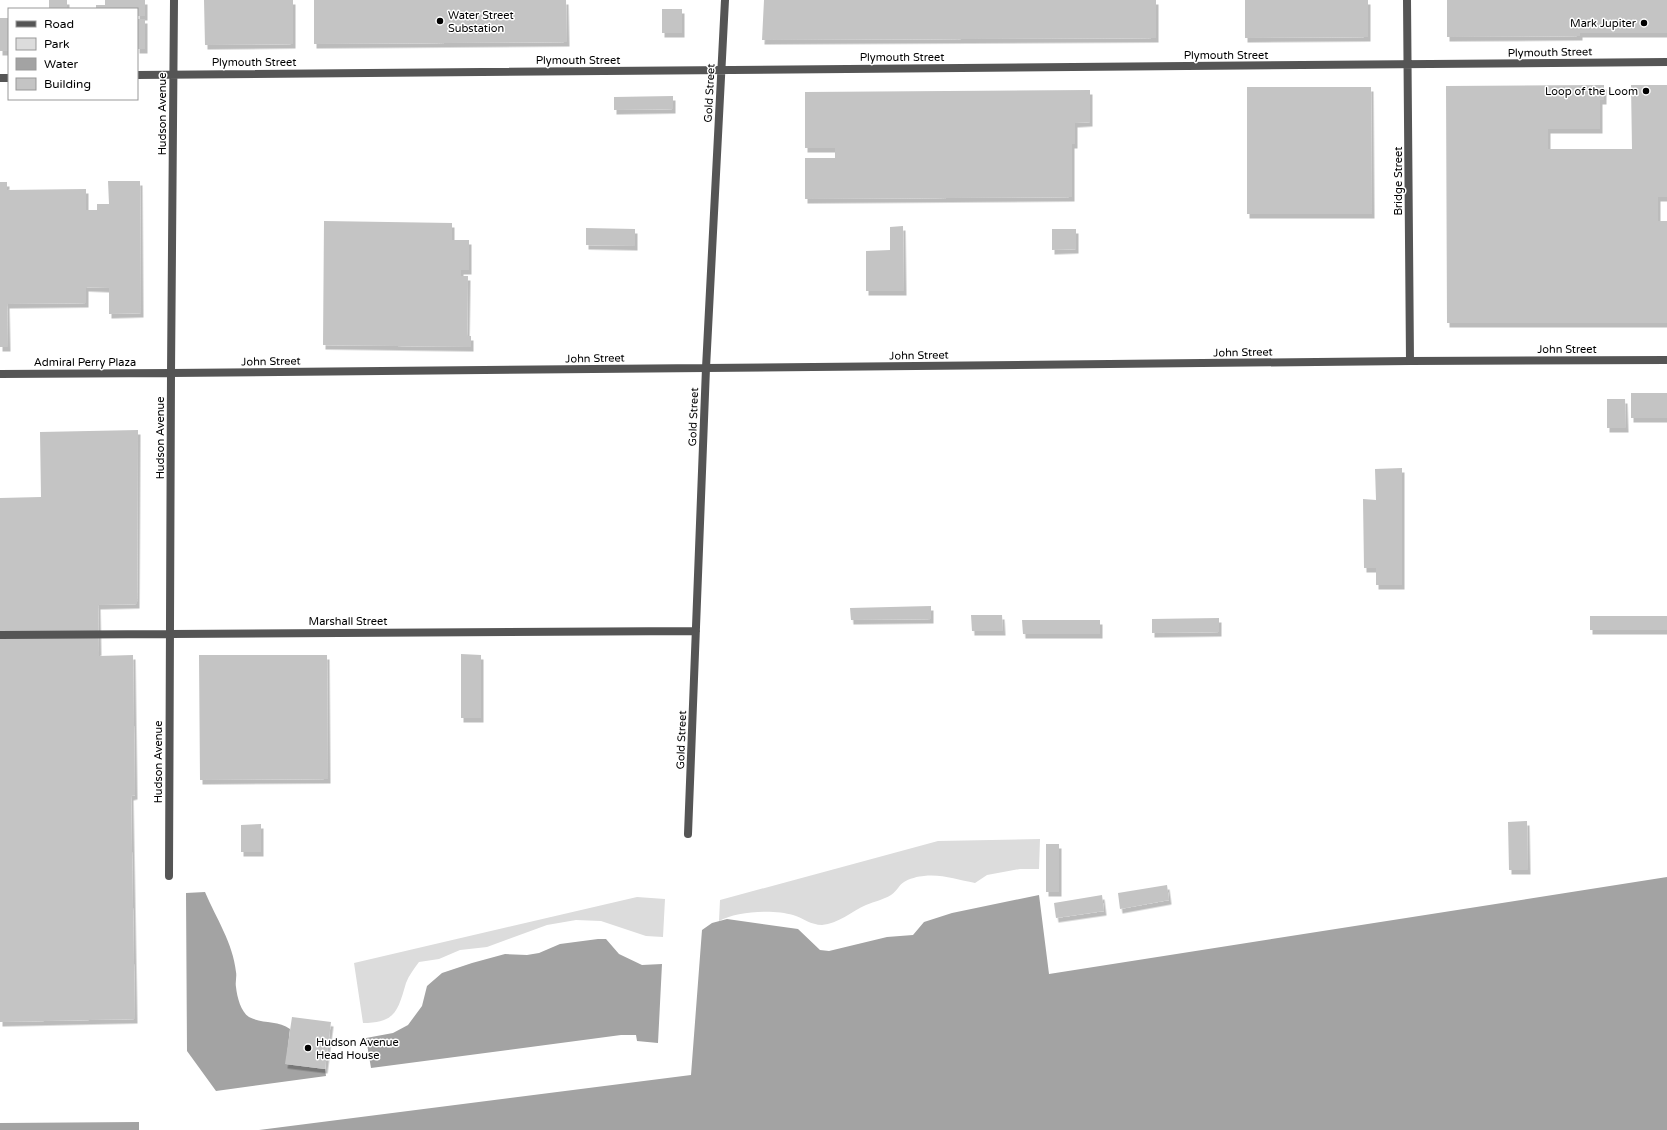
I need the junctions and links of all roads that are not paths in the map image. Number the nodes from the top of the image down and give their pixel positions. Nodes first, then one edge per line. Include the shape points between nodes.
1 (174, 0) edge
2 (725, 0) edge
3 (1408, 0) edge
4 (1667, 62) edge
5 (1408, 64) junction
6 (721, 70) junction
7 (174, 74) junction
8 (138, 75) edge
9 (1667, 360) edge
10 (1410, 361) junction
11 (706, 368) junction
12 (171, 373) junction
13 (0, 374) edge
14 (696, 631) junction
15 (169, 633) junction
16 (0, 635) edge
17 (688, 834) dead end
18 (168, 876) dead end

1 - 7 street, Hudson Avenue
2 - 6 street, Gold Street
3 - 5 street, Bridge Street
4 - 5 street, Plymouth Street
5 - 6 street, Plymouth Street
5 - 10 street, Bridge Street
6 - 7 street, Plymouth Street
6 - 11 street, Gold Street
7 - 8 street, Plymouth Street
7 - 12 street, Hudson Avenue
9 - 10 street, John Street
10 - 11 street, John Street
11 - 12 street, John Street
11 - 14 street, Gold Street
12 - 13 street, Admiral Perry Plaza
12 - 15 street, Hudson Avenue
14 - 15 street, Marshall Street
14 - 17 street, Gold Street
15 - 16 street, Marshall Street
15 - 18 street, Hudson Avenue

